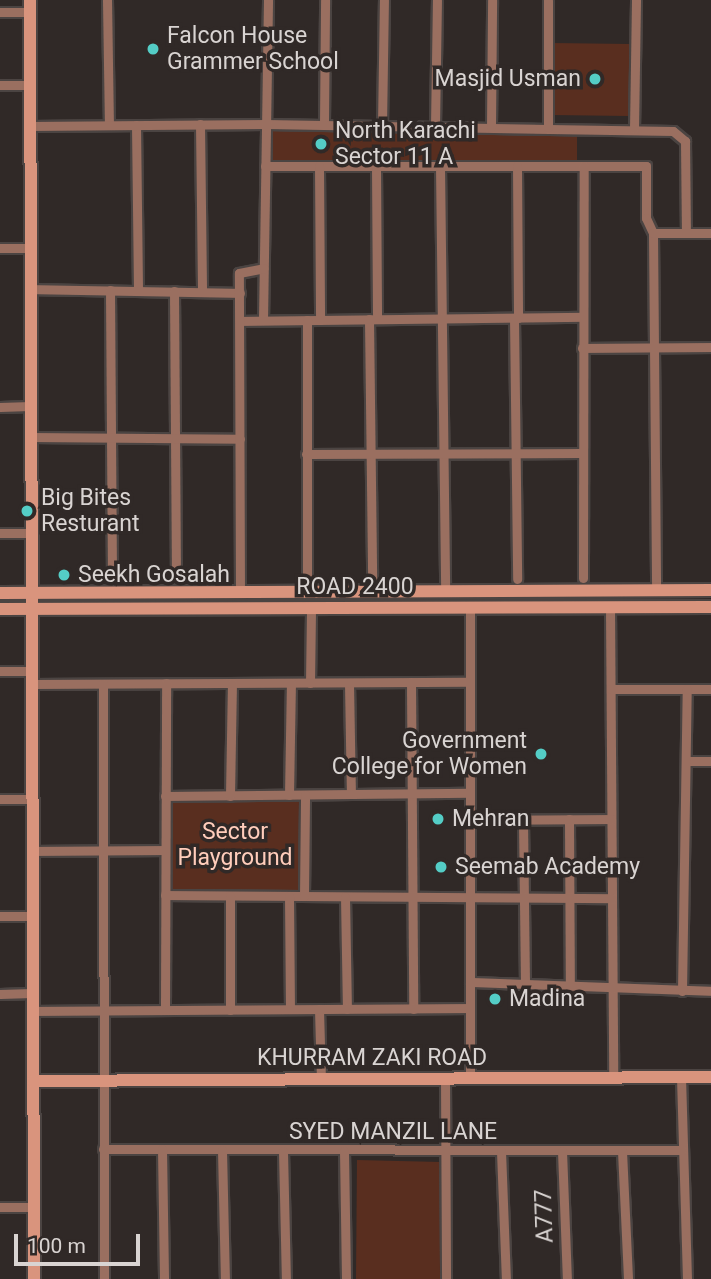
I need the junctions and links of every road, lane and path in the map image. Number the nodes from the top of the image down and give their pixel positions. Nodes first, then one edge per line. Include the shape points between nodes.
1 (107, 0) edge
2 (268, 0) edge
3 (325, 0) edge
4 (384, 0) edge
5 (437, 0) edge
6 (492, 0) edge
7 (548, 0) edge
8 (636, 0) edge
9 (30, 6) edge
10 (0, 12) edge
11 (0, 85) edge
12 (29, 85) junction
13 (200, 124) junction
14 (265, 124) junction
15 (324, 124) junction
16 (109, 125) junction
17 (136, 125) junction
18 (382, 125) junction
19 (29, 126) junction
20 (435, 126) junction
21 (491, 127) junction
22 (548, 127) junction
23 (634, 129) junction
24 (265, 166) junction
25 (319, 166) junction
26 (440, 166) junction
27 (517, 166) junction
28 (583, 166) junction
29 (376, 167) junction
30 (653, 233) junction
31 (686, 233) junction
32 (711, 233) edge
33 (0, 248) edge
34 (29, 248) junction
35 (264, 268) junction
36 (30, 289) junction
37 (110, 290) junction
38 (138, 291) junction
39 (174, 292) junction
40 (202, 292) junction
41 (240, 293) junction
42 (582, 317) junction
43 (441, 318) junction
44 (516, 318) junction
45 (373, 319) junction
46 (263, 320) junction
47 (307, 320) junction
48 (320, 320) junction
49 (240, 321) junction
50 (651, 346) junction
51 (711, 347) edge
52 (582, 348) junction
53 (30, 406) junction
54 (0, 407) edge
55 (30, 437) junction
56 (110, 438) junction
57 (173, 438) junction
58 (240, 439) junction
59 (443, 452) junction
60 (370, 453) junction
61 (516, 453) junction
62 (582, 453) junction
63 (306, 454) junction
64 (0, 533) edge
65 (30, 533) junction
66 (176, 578) dead end
67 (583, 578) dead end
68 (372, 579) dead end
69 (517, 579) dead end
70 (113, 580) dead end
71 (307, 580) dead end
72 (444, 590) junction
73 (529, 590) junction
74 (656, 590) junction
75 (711, 590) edge
76 (240, 592) junction
77 (0, 593) edge
78 (31, 593) junction
79 (529, 605) junction
80 (610, 607) junction
81 (711, 607) edge
82 (311, 608) junction
83 (470, 608) junction
84 (0, 609) edge
85 (31, 609) junction
86 (0, 671) edge
87 (32, 678) junction
88 (349, 682) junction
89 (411, 682) junction
90 (470, 682) junction
91 (166, 683) junction
92 (232, 683) junction
93 (291, 683) junction
94 (310, 683) junction
95 (103, 684) junction
96 (611, 689) junction
97 (687, 689) junction
98 (711, 689) edge
99 (686, 761) junction
100 (711, 761) edge
101 (412, 793) junction
102 (470, 793) junction
103 (351, 794) junction
104 (289, 795) junction
105 (306, 795) junction
106 (165, 796) junction
107 (230, 796) junction
108 (0, 799) edge
109 (32, 799) junction
110 (611, 819) junction
111 (470, 820) junction
112 (523, 820) junction
113 (569, 820) junction
114 (104, 850) junction
115 (165, 850) junction
116 (32, 851) junction
117 (165, 895) junction
118 (230, 895) junction
119 (289, 896) junction
120 (304, 896) junction
121 (345, 897) junction
122 (411, 897) junction
123 (470, 898) junction
124 (524, 898) junction
125 (570, 898) junction
126 (612, 898) junction
127 (0, 916) edge
128 (32, 916) junction
129 (470, 982) junction
130 (525, 983) junction
131 (570, 984) junction
132 (611, 990) junction
133 (682, 991) junction
134 (711, 992) edge
135 (32, 993) junction
136 (0, 994) edge
137 (470, 1008) junction
138 (290, 1009) junction
139 (319, 1009) junction
140 (347, 1009) junction
141 (413, 1009) junction
142 (103, 1010) junction
143 (165, 1010) junction
144 (230, 1010) junction
145 (32, 1011) junction
146 (681, 1077) junction
147 (711, 1077) edge
148 (470, 1078) junction
149 (613, 1078) junction
150 (321, 1079) junction
151 (445, 1079) junction
152 (103, 1080) junction
153 (33, 1081) junction
154 (103, 1149) junction
155 (162, 1149) junction
156 (222, 1150) junction
157 (682, 1150) junction
158 (283, 1151) junction
159 (344, 1151) junction
160 (445, 1151) junction
161 (501, 1151) junction
162 (562, 1151) junction
163 (622, 1151) junction
164 (0, 1206) edge
165 (33, 1207) junction
166 (34, 1279) edge
167 (104, 1279) edge
168 (164, 1279) edge
169 (225, 1279) edge
170 (286, 1279) edge
171 (345, 1279) edge
172 (446, 1279) edge
173 (506, 1279) edge
174 (567, 1279) edge
175 (628, 1279) edge
176 (687, 1279) edge

1 - 16 street
2 - 14 street
3 - 15 street
4 - 18 street
5 - 20 street
6 - 21 street
7 - 22 street
8 - 23 street
9 - 10 street
9 - 12 street
11 - 12 street
12 - 19 street
13 - 14 street
13 - 17 street
13 - 40 street
14 - 15 street
14 - 24 street
15 - 18 street
16 - 17 street
16 - 19 street
17 - 38 street
18 - 20 street
19 - 34 street
20 - 21 street
21 - 22 street
22 - 23 street
23 - 31 street via 673,131 685,141
24 - 25 street
24 - 35 street
25 - 29 street
25 - 48 street
26 - 27 street
26 - 29 street
26 - 43 street
27 - 28 street
27 - 44 street
28 - 30 street via 646,166 646,218
28 - 42 street
29 - 45 street
30 - 31 street
30 - 50 street
31 - 32 street
33 - 34 street
34 - 36 street
35 - 41 street via 239,273
35 - 46 street
36 - 37 street
36 - 53 street
37 - 38 street
37 - 56 street
38 - 39 street
39 - 40 street
39 - 57 street
40 - 41 street
41 - 49 street
42 - 44 street
42 - 52 street
43 - 44 street
43 - 45 street
43 - 59 street
44 - 61 street
45 - 48 street
45 - 60 street
46 - 47 street
46 - 49 street
47 - 48 street
47 - 63 street
49 - 58 street
50 - 51 street
50 - 52 street
50 - 74 street
52 - 62 street
53 - 54 street
53 - 55 street
55 - 56 street
55 - 65 street
56 - 57 street
56 - 70 street
57 - 58 street
57 - 66 street
58 - 76 street
59 - 60 street
59 - 61 street
59 - 72 street
60 - 63 street
60 - 68 street
61 - 62 street
61 - 69 street
62 - 67 street
63 - 71 street
64 - 65 street
65 - 78 street
72 - 73 street, ROAD 2400
72 - 76 street, ROAD 2400
73 - 74 street, ROAD 2400
73 - 79 street
74 - 75 street, ROAD 2400
76 - 78 street, ROAD 2400
77 - 78 street, ROAD 2400
78 - 85 street
79 - 80 street, ROAD 2400
79 - 83 street, ROAD 2400
80 - 81 street, ROAD 2400
80 - 96 street
82 - 83 street, ROAD 2400
82 - 85 street, ROAD 2400
82 - 94 street
83 - 90 street
84 - 85 street, ROAD 2400
85 - 87 street
86 - 87 street
87 - 95 street
87 - 109 street
88 - 89 street
88 - 94 street
88 - 103 street
89 - 90 street
89 - 101 street
90 - 102 street
91 - 92 street
91 - 95 street
91 - 106 street
92 - 93 street
92 - 107 street
93 - 94 street
93 - 104 street
95 - 114 street
96 - 97 street
96 - 110 street
97 - 98 street
97 - 99 street
99 - 100 street
99 - 133 street
101 - 102 street
101 - 103 street
101 - 122 street
102 - 111 street
103 - 105 street
104 - 105 street
104 - 107 street
105 - 120 street
106 - 107 street
106 - 115 street
108 - 109 street
109 - 116 street
110 - 113 street
110 - 126 street
111 - 112 street
111 - 123 street
112 - 113 street
112 - 124 street
113 - 125 street
114 - 115 street
114 - 116 street
114 - 142 street
115 - 117 street
116 - 128 street
117 - 118 street
117 - 143 street
118 - 119 street
118 - 144 street
119 - 120 street
119 - 138 street
120 - 121 street
121 - 122 street
121 - 140 street
122 - 123 street
122 - 141 street
123 - 124 street
123 - 129 street
124 - 125 street
124 - 130 street
125 - 126 street
125 - 131 street
126 - 132 street
127 - 128 street
128 - 135 street
129 - 130 street
129 - 137 street
130 - 131 street
131 - 132 street
132 - 133 street
132 - 149 street
133 - 134 street
135 - 136 street
135 - 145 street
137 - 141 street
137 - 148 street
138 - 139 street
138 - 144 street
139 - 140 street
139 - 150 street
140 - 141 street
142 - 143 street
142 - 145 street
142 - 152 street
143 - 144 street
145 - 153 street
146 - 147 street, KHURRAM ZAKI ROAD
146 - 149 street, KHURRAM ZAKI ROAD
146 - 157 street
148 - 149 street, KHURRAM ZAKI ROAD
148 - 151 street, KHURRAM ZAKI ROAD
150 - 151 street, KHURRAM ZAKI ROAD
150 - 152 street, KHURRAM ZAKI ROAD
151 - 160 street
152 - 153 street, KHURRAM ZAKI ROAD
152 - 154 street
153 - 165 street
154 - 155 street, SYED MANZIL LANE
154 - 167 street
155 - 156 street, SYED MANZIL LANE
155 - 168 street
156 - 158 street, SYED MANZIL LANE
156 - 169 street
157 - 163 street, SYED MANZIL LANE
157 - 176 street
158 - 159 street, SYED MANZIL LANE
158 - 170 street
159 - 160 street, SYED MANZIL LANE
159 - 171 street
160 - 161 street, SYED MANZIL LANE
160 - 172 street
161 - 162 street, SYED MANZIL LANE
161 - 173 street
162 - 163 street, SYED MANZIL LANE
162 - 174 street, A777
163 - 175 street
164 - 165 street
165 - 166 street

